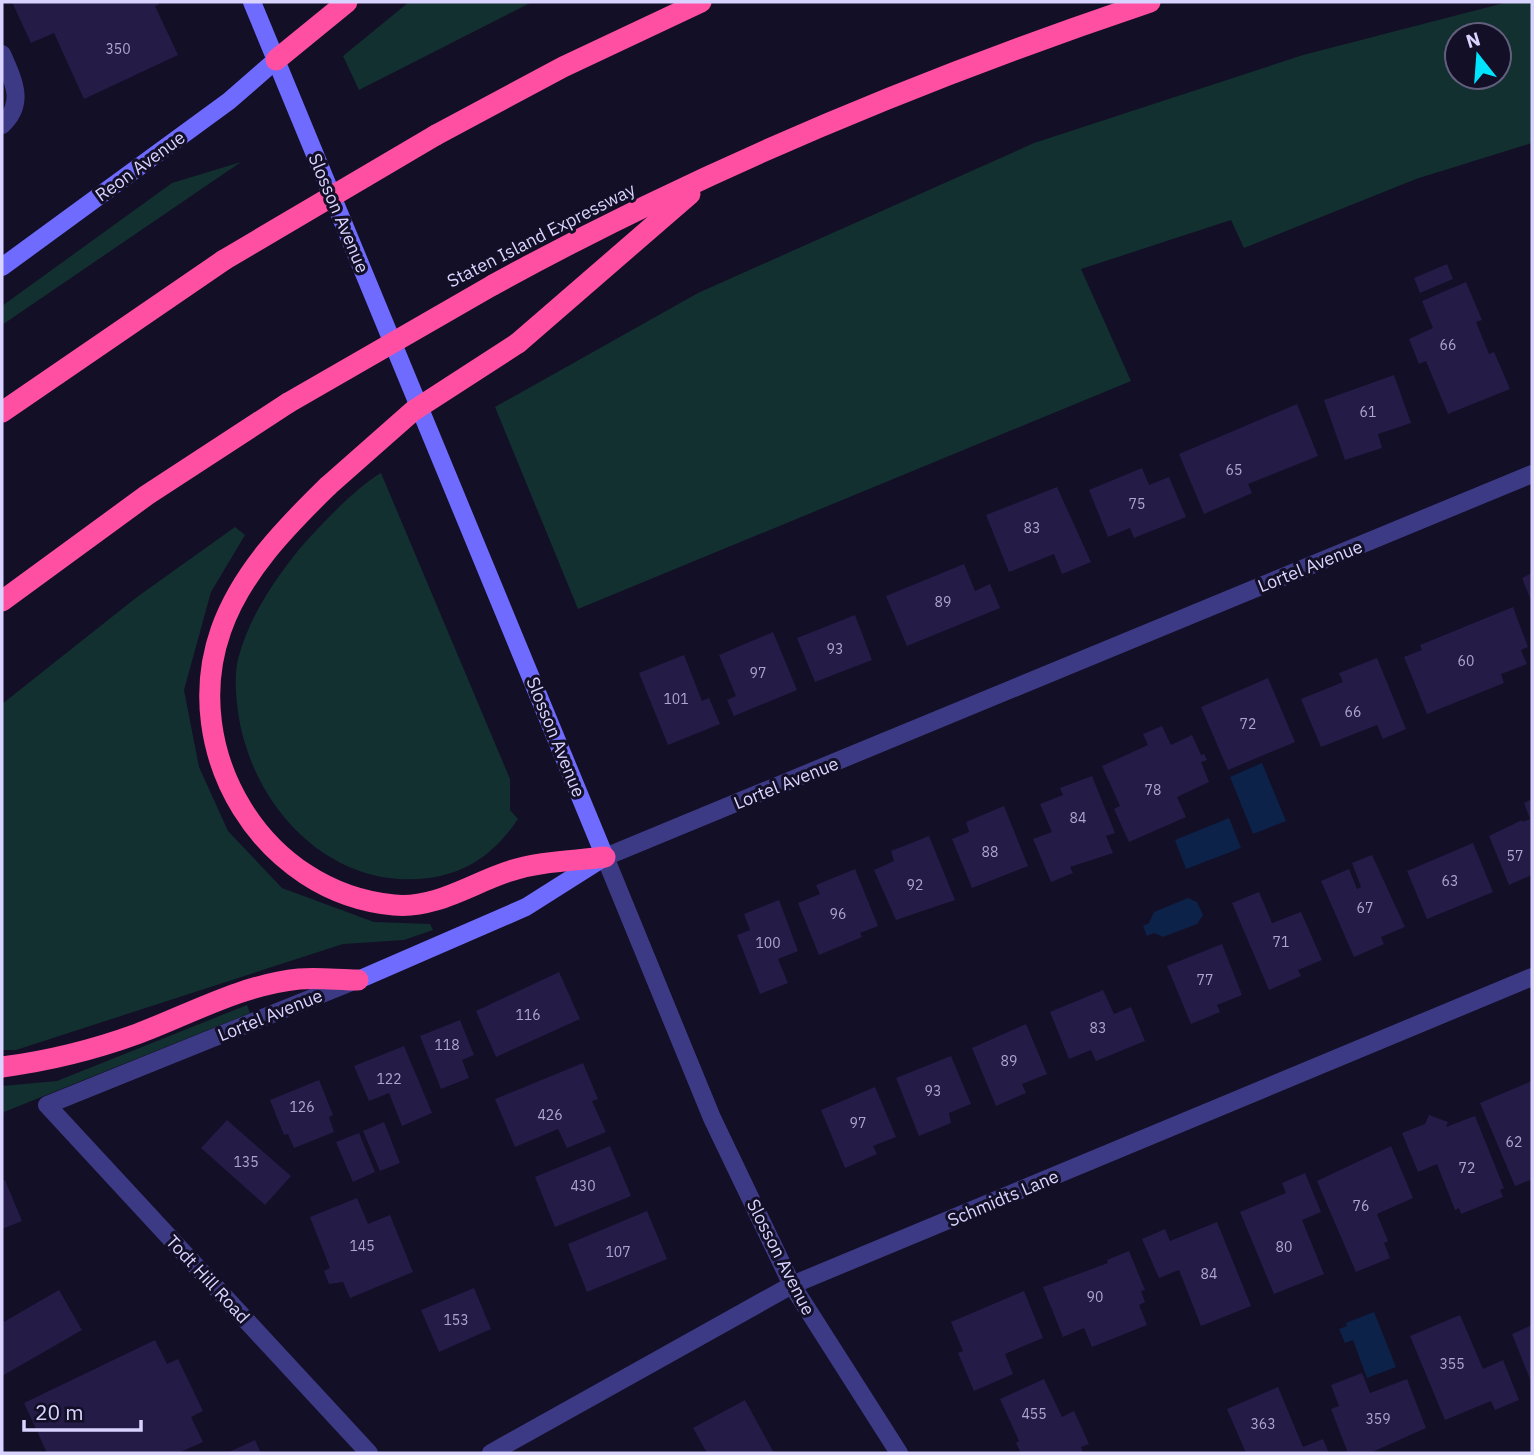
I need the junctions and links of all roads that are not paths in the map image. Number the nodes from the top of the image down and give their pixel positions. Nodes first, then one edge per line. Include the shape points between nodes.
1 (252, 2) edge
2 (347, 2) edge
3 (701, 2) edge
4 (1150, 2) edge
5 (2, 54) edge
6 (276, 60) junction
7 (2, 125) edge
8 (710, 176) junction
9 (2, 267) edge
10 (2, 412) edge
11 (1532, 474) edge
12 (2, 601) edge
13 (605, 857) junction
14 (1532, 977) edge
15 (358, 980) junction
16 (2, 1067) edge
17 (47, 1105) joint
18 (792, 1285) junction
19 (369, 1453) edge
20 (491, 1453) edge
21 (898, 1453) edge

1 - 6 main road, Slosson Avenue
2 - 6 highway
3 - 10 highway, bridge via 563,67 436,135 224,260
4 - 8 highway, Staten Island Expressway via 905,91
5 - 7 street via 17,92 12,114
6 - 9 main road, Reon Avenue via 229,102
6 - 13 main road, Slosson Avenue
8 - 12 highway, Staten Island Expressway, bridge via 493,285 288,403 147,495
8 - 13 highway, bridge via 518,343 413,411 328,486 245,580 213,653 209,696 214,745 228,784 251,823 287,860 308,874 355,896 394,905 433,901 512,870
11 - 13 street, Lortel Avenue
13 - 15 main road, Lortel Avenue via 526,907
13 - 18 street, Slosson Avenue via 712,1118
14 - 18 street, Schmidts Lane
15 - 16 highway via 301,978 270,984 97,1048
15 - 17 street, Lortel Avenue
17 - 19 street, Todt Hill Road
18 - 20 street, Schmidts Lane
18 - 21 street, Slosson Avenue

